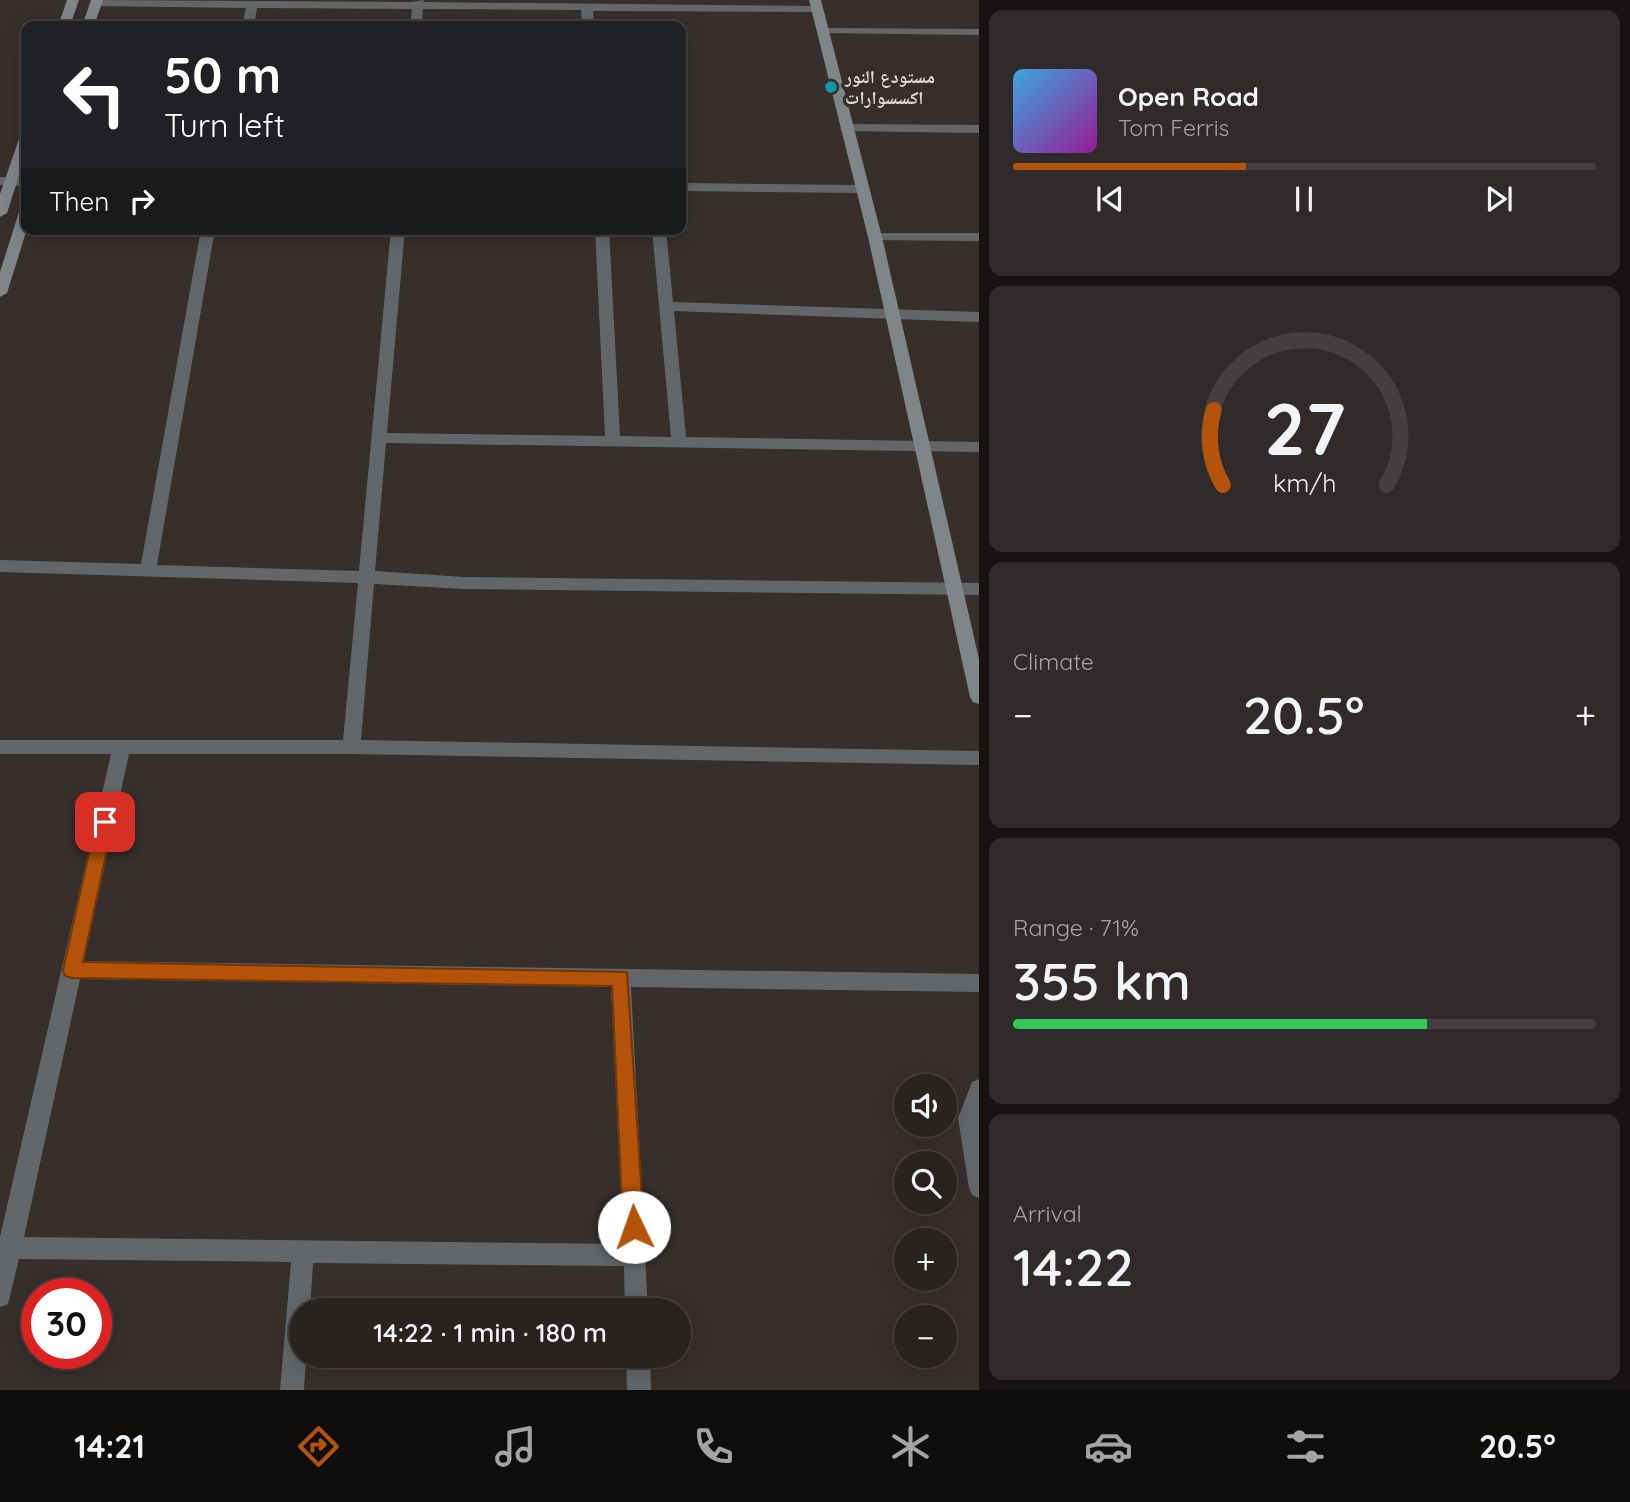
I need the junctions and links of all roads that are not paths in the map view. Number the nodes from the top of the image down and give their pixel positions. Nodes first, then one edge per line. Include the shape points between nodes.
1 (73, 0) edge
2 (96, 1) edge
3 (418, 3) edge
4 (252, 4) junction
5 (816, 5) edge
6 (587, 7) junction
7 (66, 21) edge
8 (90, 21) edge
9 (249, 21) edge
10 (416, 21) edge
11 (588, 21) edge
12 (824, 31) junction
13 (979, 32) edge
14 (846, 128) junction
15 (979, 129) edge
16 (21, 147) edge
17 (5, 181) edge
18 (686, 187) edge
19 (862, 189) junction
20 (0, 213) edge
21 (21, 228) edge
22 (207, 235) edge
23 (397, 235) edge
24 (602, 235) edge
25 (660, 235) edge
26 (875, 237) junction
27 (979, 237) edge
28 (0, 293) edge
29 (666, 306) junction
30 (891, 316) junction
31 (979, 317) edge
32 (379, 438) junction
33 (613, 441) junction
34 (679, 442) junction
35 (922, 447) junction
36 (979, 447) edge
37 (0, 566) edge
38 (148, 570) junction
39 (367, 577) junction
40 (954, 588) junction
41 (979, 589) edge
42 (979, 696) edge
43 (0, 747) edge
44 (351, 747) junction
45 (121, 748) junction
46 (979, 758) edge
47 (72, 970) junction
48 (621, 978) junction
49 (979, 983) edge
50 (979, 1088) edge
51 (979, 1188) edge
52 (5, 1248) edge
53 (303, 1251) junction
54 (635, 1255) junction
55 (0, 1296) edge
56 (637, 1298) edge
57 (638, 1368) edge
58 (292, 1390) edge
59 (639, 1390) edge

1 - 7 street
2 - 4 street
2 - 8 street
3 - 4 street
3 - 6 street
3 - 10 street
4 - 9 street
5 - 6 street via 640,12
5 - 12 street
6 - 11 street
12 - 13 street
12 - 14 street
14 - 15 street
14 - 19 street
16 - 17 street
17 - 20 street
18 - 19 street
19 - 26 street
21 - 28 street
22 - 38 street
23 - 32 street
24 - 33 street
25 - 29 street
26 - 27 street
26 - 30 street
29 - 30 street
29 - 34 street
30 - 31 street
30 - 35 street
32 - 33 street
32 - 39 street
33 - 34 street
34 - 35 street
35 - 36 street
35 - 40 street
37 - 38 street
38 - 39 street
39 - 40 street via 464,583
39 - 44 street
40 - 41 street
40 - 42 street
43 - 45 street
44 - 45 street
44 - 46 street
45 - 47 street
47 - 48 street
47 - 52 street
48 - 49 street
48 - 54 street
50 - 51 lane via 968,1118
52 - 53 street
52 - 55 street
53 - 54 street
53 - 58 street
54 - 56 street
57 - 59 street

